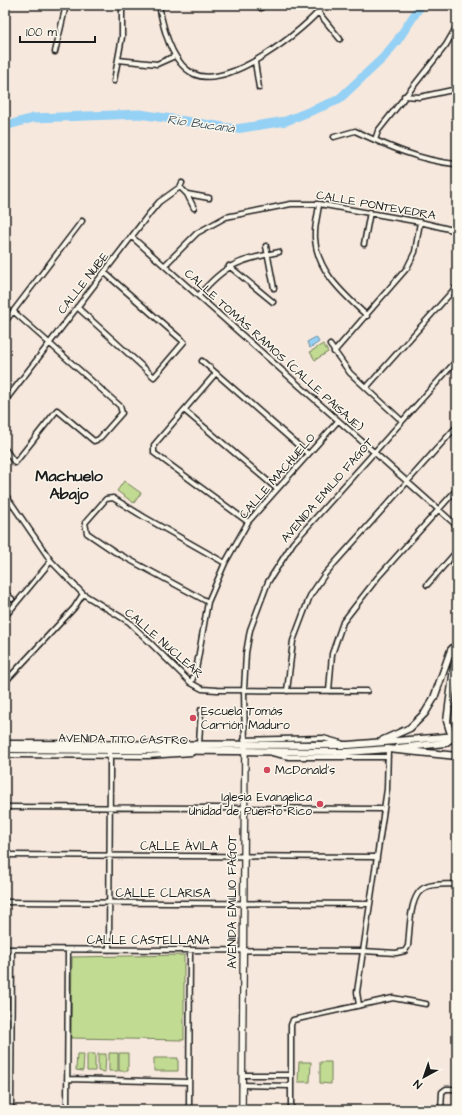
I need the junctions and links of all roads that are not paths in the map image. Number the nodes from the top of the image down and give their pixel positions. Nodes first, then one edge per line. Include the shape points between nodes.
1 (66, 5) edge
2 (122, 5) edge
3 (159, 5) edge
4 (324, 5) edge
5 (318, 12) junction
6 (457, 26) edge
7 (340, 39) dead end
8 (55, 52) dead end
9 (175, 56) junction
10 (118, 60) junction
11 (255, 62) junction
12 (114, 81) dead end
13 (259, 88) dead end
14 (457, 89) edge
15 (404, 96) junction
16 (334, 137) dead end
17 (375, 140) junction
18 (457, 162) edge
19 (187, 194) junction
20 (209, 198) dead end
21 (319, 204) junction
22 (194, 208) dead end
23 (370, 212) junction
24 (82, 221) dead end
25 (420, 222) junction
26 (457, 231) edge
27 (132, 237) junction
28 (364, 244) dead end
29 (266, 246) dead end
30 (279, 252) dead end
31 (267, 255) junction
32 (165, 265) junction
33 (230, 266) junction
34 (104, 272) junction
35 (457, 286) edge
36 (274, 288) dead end
37 (199, 295) junction
38 (273, 302) dead end
39 (77, 307) junction
40 (13, 311) junction
41 (367, 316) junction
42 (5, 322) edge
43 (49, 343) junction
44 (330, 346) dead end
45 (334, 352) junction
46 (457, 360) edge
47 (202, 361) dead end
48 (216, 373) junction
49 (366, 388) junction
50 (5, 402) edge
51 (184, 410) junction
52 (338, 421) junction
53 (402, 421) junction
54 (457, 426) edge
55 (5, 449) edge
56 (374, 452) junction
57 (308, 454) junction
58 (407, 481) junction
59 (457, 488) edge
60 (277, 489) junction
61 (5, 494) edge
62 (438, 509) junction
63 (248, 522) junction
64 (457, 526) edge
65 (457, 551) edge
66 (51, 561) junction
67 (225, 563) junction
68 (427, 585) dead end
69 (5, 593) edge
70 (83, 594) junction
71 (12, 598) dead end
72 (208, 602) junction
73 (8, 613) dead end
74 (457, 645) edge
75 (5, 682) edge
76 (191, 683) junction
77 (244, 690) junction
78 (287, 691) junction
79 (329, 691) junction
80 (367, 691) dead end
81 (201, 710) dead end
82 (456, 737) edge
83 (378, 742) junction
84 (5, 744) edge
85 (245, 745) junction
86 (199, 747) junction
87 (5, 749) edge
88 (107, 749) junction
89 (388, 749) junction
90 (268, 751) junction
91 (5, 755) edge
92 (457, 756) edge
93 (388, 757) junction
94 (5, 807) edge
95 (110, 808) junction
96 (243, 808) junction
97 (384, 810) junction
98 (5, 855) edge
99 (110, 855) junction
100 (243, 856) junction
101 (377, 857) junction
102 (457, 884) edge
103 (5, 902) edge
104 (109, 902) junction
105 (243, 903) junction
106 (370, 904) junction
107 (5, 949) edge
108 (12, 949) junction
109 (68, 950) junction
110 (109, 950) junction
111 (190, 950) junction
112 (242, 950) junction
113 (363, 951) junction
114 (426, 1004) dead end
115 (359, 1005) junction
116 (242, 1075) junction
117 (291, 1075) junction
118 (67, 1080) junction
119 (189, 1082) junction
120 (242, 1085) junction
121 (291, 1086) junction
122 (457, 1089) edge
123 (11, 1110) edge
124 (67, 1110) edge
125 (189, 1110) edge
126 (242, 1110) edge
127 (290, 1110) edge
128 (442, 1110) edge

1 - 8 street
2 - 10 street via 122,37
3 - 9 street via 163,27
4 - 5 street
5 - 7 street
5 - 11 street
6 - 15 street via 446,44
9 - 10 street via 157,64
9 - 11 street via 192,73 203,77 226,74
10 - 12 street
11 - 13 street
14 - 15 street via 420,97
15 - 17 street via 378,131
16 - 17 street via 355,131
17 - 18 street via 412,156 436,162
19 - 20 street
19 - 22 street
19 - 27 street, CALLE NUBE via 181,185 160,202
21 - 23 street, CALLE PONTEVEDRA
21 - 32 street, CALLE PONTEVEDRA via 292,204 226,217 197,233
21 - 41 street via 315,237 320,262 337,288
23 - 25 street, CALLE PONTEVEDRA
23 - 28 street
24 - 40 street
25 - 26 street, CALLE PONTEVEDRA
25 - 41 street via 414,252 407,268
27 - 32 street, CALLE TOMÁS RAMOS (CALLE PAISAJE)
27 - 34 street, CALLE NUBE
29 - 31 street
30 - 31 street
31 - 33 street
31 - 36 street
32 - 37 street, CALLE TOMÁS RAMOS (CALLE PAISAJE)
33 - 37 street via 219,273
33 - 38 street
34 - 39 street, CALLE NUBE
34 - 39 street via 184,342 154,377
35 - 49 street
37 - 52 street, CALLE TOMÁS RAMOS (CALLE PAISAJE)
39 - 43 street, CALLE NUBE
40 - 42 street
40 - 43 street
41 - 45 street
43 - 50 street, CALLE NUBE
43 - 55 street via 120,406 122,413 99,439 94,441 57,410 15,463
44 - 45 street
45 - 49 street
46 - 53 street, AVENIDA EMILIO FAGOT
47 - 48 street
48 - 51 street
48 - 57 street
49 - 53 street
51 - 60 street
51 - 63 street via 154,445 154,453
52 - 56 street, CALLE TOMÁS RAMOS (CALLE PAISAJE)
52 - 57 street, CALLE MACHUELO
53 - 56 street, AVENIDA EMILIO FAGOT
54 - 58 street
56 - 58 street, CALLE TOMÁS RAMOS (CALLE PAISAJE)
56 - 77 street, AVENIDA EMILIO FAGOT via 293,543 268,582 250,630
57 - 60 street, CALLE MACHUELO
58 - 62 street, CALLE TOMÁS RAMOS (CALLE PAISAJE)
58 - 78 street via 325,574 310,596 293,641
59 - 62 street
60 - 63 street, CALLE MACHUELO
61 - 66 street, CALLE NUCLEAR
62 - 64 street, CALLE TOMÁS RAMOS (CALLE PAISAJE)
62 - 79 street via 378,578 344,622 332,654
63 - 67 street, CALLE MACHUELO
65 - 68 street
66 - 70 street, CALLE NUCLEAR
66 - 73 street
67 - 72 street, CALLE MACHUELO
67 - 72 street via 113,498 106,499 85,523 87,533 115,552
69 - 71 street
70 - 75 street via 74,608
70 - 76 street, CALLE NUCLEAR via 129,622
72 - 76 street, CALLE MACHUELO via 196,670
74 - 82 main road via 447,721 450,732
74 - 83 main road via 451,650 434,698 425,713 410,728
76 - 77 street, CALLE NUCLEAR via 202,689
77 - 78 street, CALLE NUCLEAR
77 - 85 street, AVENIDA EMILIO FAGOT
78 - 79 street, CALLE NUCLEAR
79 - 80 street, CALLE NUCLEAR
81 - 86 street
82 - 83 main road, AVENIDA TITO CASTRO
82 - 89 main road via 445,744
83 - 85 main road, AVENIDA TITO CASTRO via 348,745
84 - 88 main road, AVENIDA TITO CASTRO
85 - 86 main road, AVENIDA TITO CASTRO
85 - 90 main road, AVENIDA TITO CASTRO
85 - 96 street, AVENIDA EMILIO FAGOT
86 - 88 main road, AVENIDA TITO CASTRO
86 - 88 street via 186,754 172,755
87 - 88 main road, AVENIDA TITO CASTRO
88 - 91 street
88 - 95 street
89 - 90 main road, AVENIDA TITO CASTRO via 348,752
89 - 92 main road, AVENIDA TITO CASTRO
89 - 93 street
90 - 93 street via 282,757
93 - 97 street
94 - 95 street
95 - 96 street
95 - 99 street
96 - 97 street
96 - 100 street, AVENIDA EMILIO FAGOT
97 - 101 street
98 - 99 street, CALLE ÁVILA
99 - 100 street, CALLE ÁVILA
99 - 104 street
100 - 101 street, CALLE ÁVILA
100 - 105 street, AVENIDA EMILIO FAGOT
101 - 106 street
102 - 113 street, CALLE CASTELLANA via 433,885 419,891 414,898 408,946 404,951
103 - 104 street, CALLE CLARISA
104 - 105 street, CALLE CLARISA
104 - 110 street
105 - 106 street, CALLE CLARISA
105 - 112 street, AVENIDA EMILIO FAGOT
106 - 113 street
107 - 108 street, CALLE CASTELLANA
108 - 109 street, CALLE CASTELLANA
108 - 123 street
109 - 110 street, CALLE CASTELLANA
109 - 118 street
110 - 111 street, CALLE CASTELLANA
111 - 112 street, CALLE CASTELLANA
111 - 119 street
112 - 113 street, CALLE CASTELLANA
112 - 116 street, AVENIDA EMILIO FAGOT
113 - 115 street via 357,992
114 - 115 street via 393,998
115 - 117 street via 293,1020
116 - 117 street
116 - 120 street, AVENIDA EMILIO FAGOT
117 - 121 street
118 - 119 street
118 - 124 street
119 - 125 street
120 - 121 street
120 - 126 street, AVENIDA EMILIO FAGOT
121 - 127 street
122 - 128 street via 446,1089 442,1092

